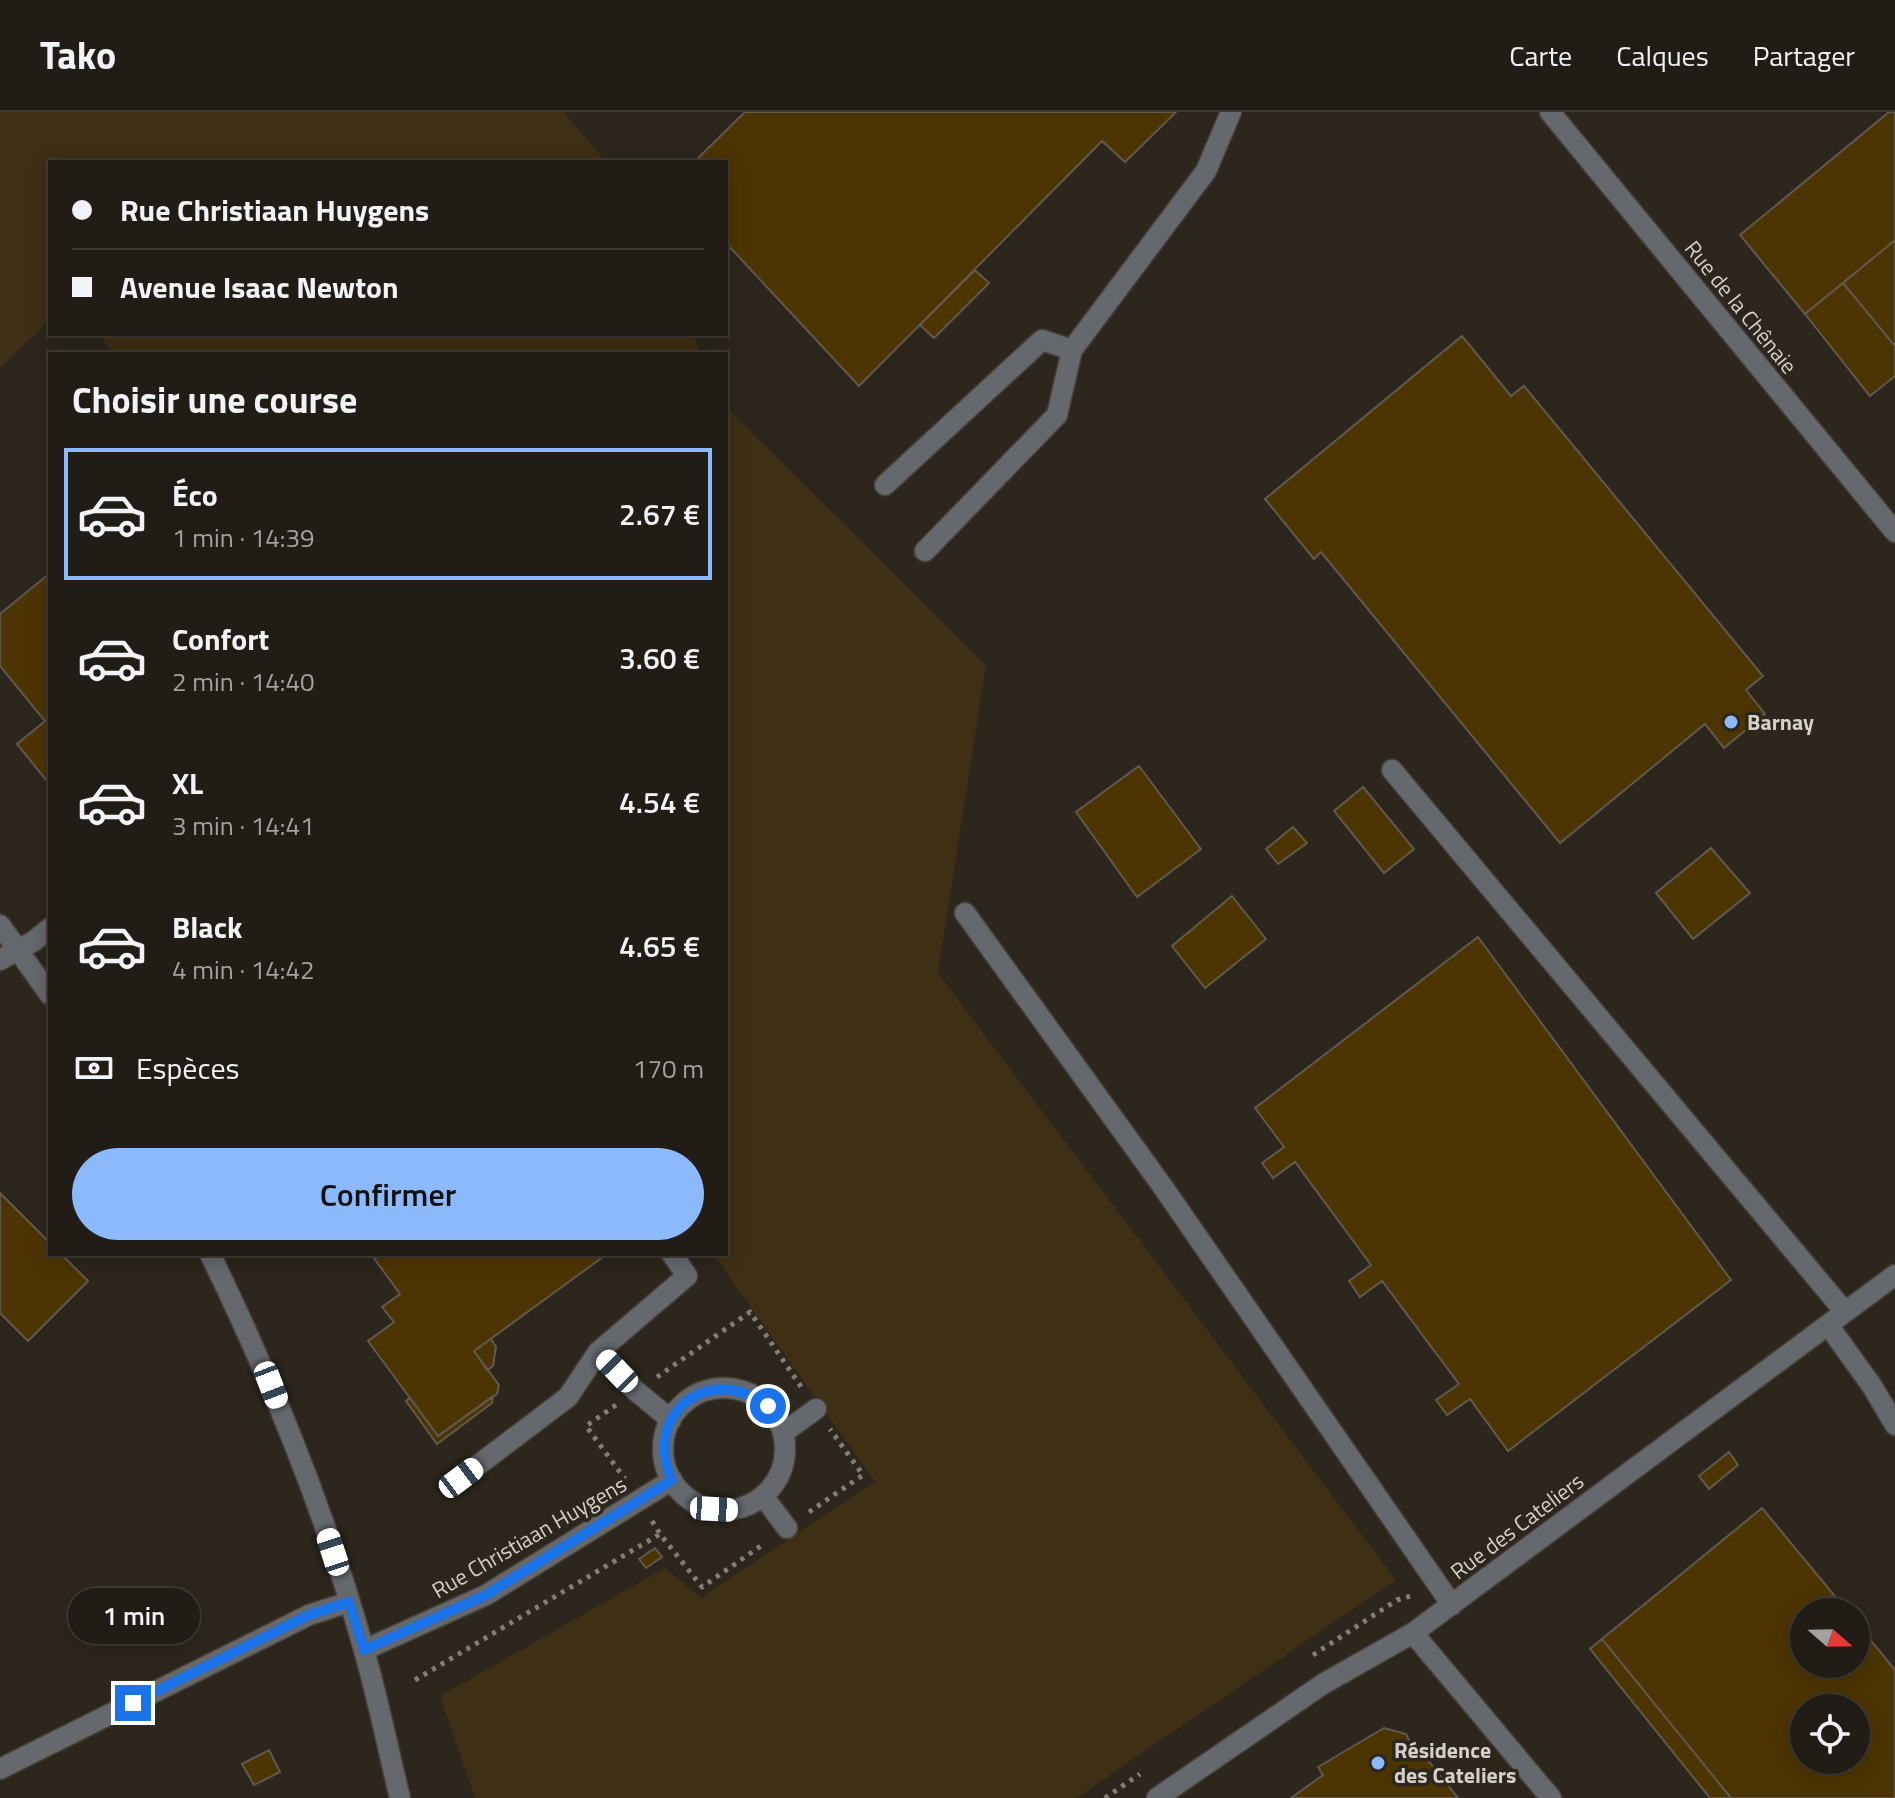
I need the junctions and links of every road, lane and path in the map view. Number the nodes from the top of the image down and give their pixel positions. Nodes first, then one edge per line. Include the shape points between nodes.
1 (1231, 112) edge
2 (1550, 112) edge
3 (1072, 350) junction
4 (885, 485) dead end
5 (1895, 532) edge
6 (925, 551) dead end
7 (1392, 770) dead end
8 (965, 913) dead end
9 (0, 925) edge
10 (48, 930) edge
11 (9, 954) edge
12 (48, 993) edge
13 (211, 1256) edge
14 (673, 1256) edge
15 (1895, 1275) edge
16 (1837, 1318) junction
17 (598, 1352) junction
18 (636, 1391) junction
19 (816, 1409) junction
20 (671, 1420) junction
21 (1895, 1425) edge
22 (783, 1433) junction
23 (461, 1478) dead end
24 (672, 1480) junction
25 (763, 1496) junction
26 (640, 1500) junction
27 (787, 1528) junction
28 (349, 1602) junction
29 (1452, 1605) junction
30 (1413, 1633) junction
31 (364, 1650) junction
32 (415, 1680) dead end
33 (0, 1769) edge
34 (400, 1798) edge
35 (1157, 1798) edge
36 (1551, 1798) edge

1 - 3 street via 1206,171
2 - 5 street, Rue de la Chênaie
3 - 4 street via 1042,340
3 - 6 street via 1057,415
7 - 16 street
8 - 29 street via 1173,1200
9 - 11 street
10 - 11 street
11 - 12 street
13 - 28 street via 271,1385
14 - 17 street via 687,1276
15 - 16 street, Rue des Cateliers
16 - 21 street
16 - 29 street, Rue des Cateliers
17 - 18 street
17 - 23 street via 568,1397
18 - 19 path via 750,1312
18 - 20 street
18 - 26 path via 586,1426
19 - 22 street
19 - 27 path via 863,1475
20 - 22 street via 693,1396 723,1388 755,1396 768,1406
20 - 24 street via 663,1450
22 - 25 street via 782,1468
24 - 25 street via 690,1499 714,1509 731,1510
24 - 26 street, Rue Christiaan Huygens
25 - 27 street
26 - 31 street, Rue Christiaan Huygens via 486,1595
27 - 32 path via 702,1587 660,1534
28 - 31 street
28 - 33 street via 309,1615
29 - 30 street, Rue des Cateliers
30 - 35 street, Rue des Cateliers via 1323,1684
30 - 36 street
31 - 34 street

